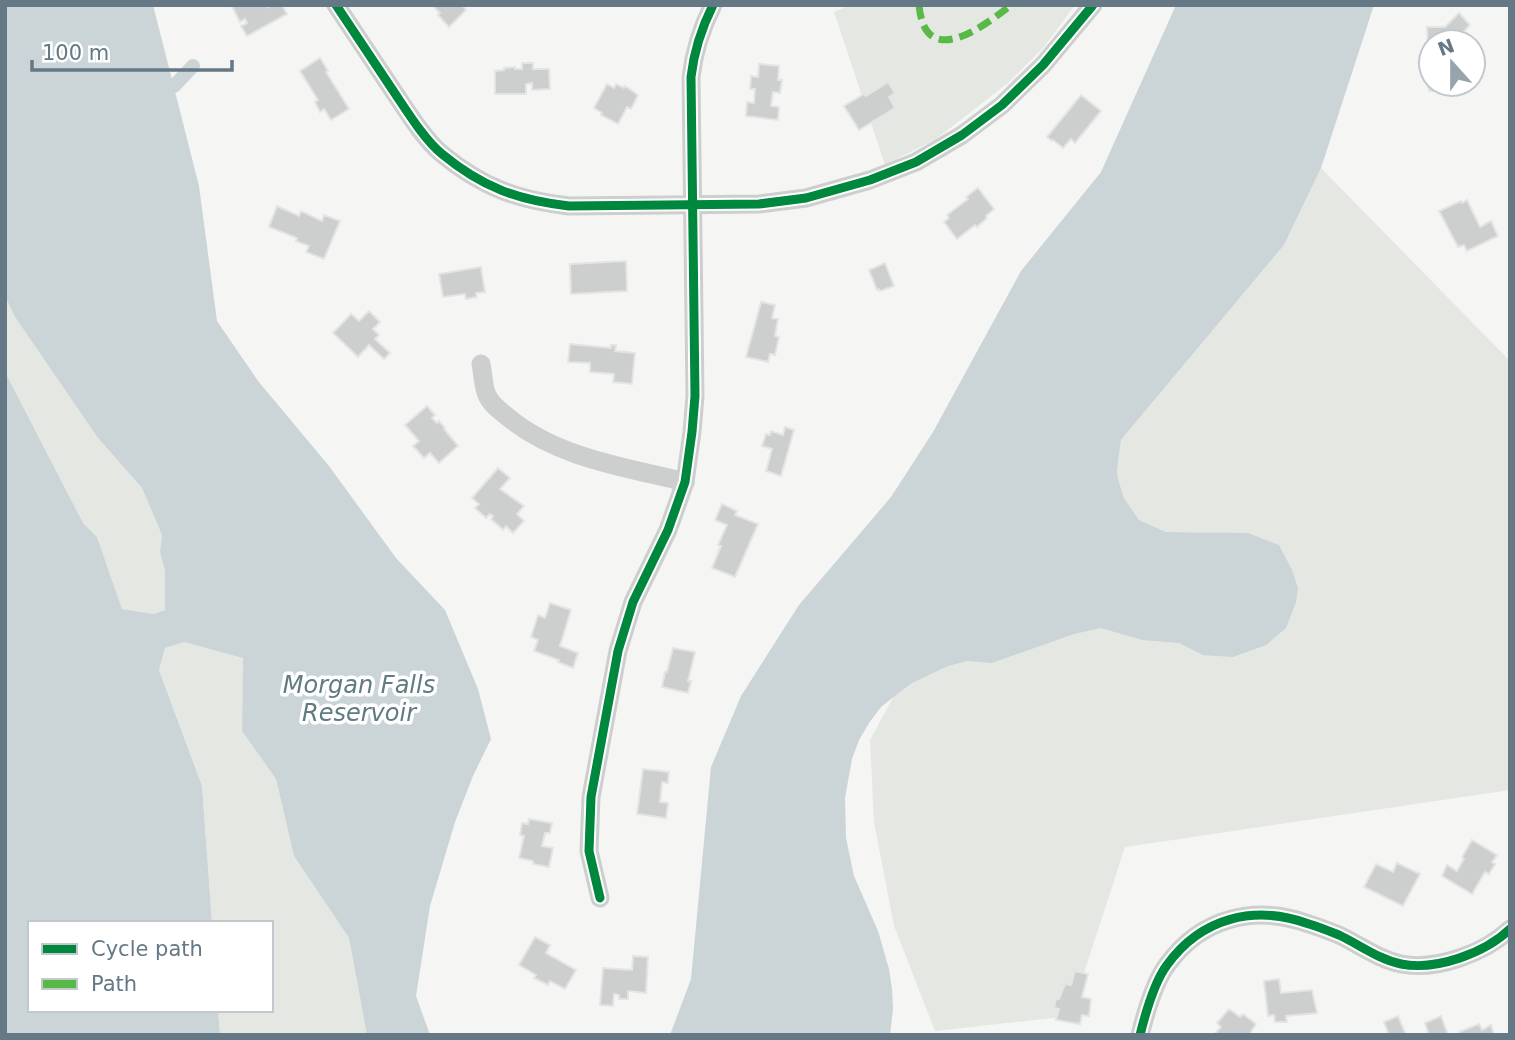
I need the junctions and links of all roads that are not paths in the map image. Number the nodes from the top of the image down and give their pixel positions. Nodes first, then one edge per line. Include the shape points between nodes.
1 (337, 5) edge
2 (713, 5) edge
3 (1093, 5) edge
4 (692, 206) junction
5 (481, 363) dead end
6 (685, 482) junction
7 (600, 898) dead end
8 (1510, 929) edge
9 (1140, 1035) edge

1 - 4 street via 411,118 440,153 471,175 494,188 541,203
2 - 4 street via 694,52 691,77
3 - 4 street via 1002,105 916,162 806,198
4 - 6 street via 695,396
5 - 6 street via 487,396 520,427 547,443
6 - 7 street via 633,602 618,651 591,797 589,851
8 - 9 street via 1475,952 1418,965 1378,957 1306,922 1271,915 1214,924 1185,943 1165,967

